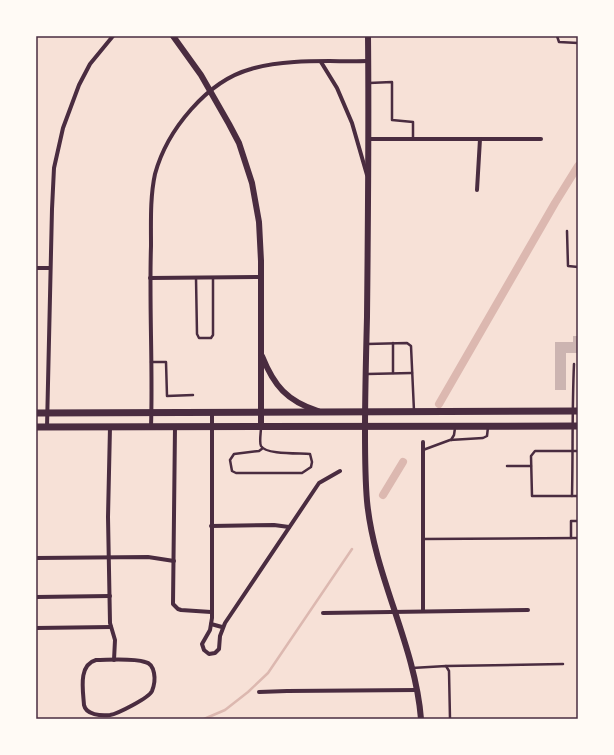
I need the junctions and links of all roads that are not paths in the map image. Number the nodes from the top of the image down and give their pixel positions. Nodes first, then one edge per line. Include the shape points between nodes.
1 (113, 36) edge
2 (174, 36) edge
3 (368, 36) edge
4 (557, 36) edge
5 (578, 43) edge
6 (368, 61) junction
7 (321, 62) junction
8 (368, 83) junction
9 (210, 90) junction
10 (369, 139) junction
11 (413, 139) junction
12 (480, 139) junction
13 (541, 139) dead end
14 (369, 183) junction
15 (477, 190) dead end
16 (567, 231) dead end
17 (578, 267) edge
18 (36, 268) edge
19 (50, 268) junction
20 (213, 277) junction
21 (261, 277) junction
22 (150, 278) junction
23 (196, 278) junction
24 (393, 343) junction
25 (366, 344) junction
26 (261, 353) junction
27 (151, 362) junction
28 (574, 364) dead end
29 (393, 373) junction
30 (412, 373) junction
31 (366, 374) junction
32 (193, 395) dead end
33 (578, 395) edge
34 (573, 396) junction
35 (576, 411) edge
36 (212, 412) junction
37 (261, 412) junction
38 (322, 412) junction
39 (365, 412) junction
40 (414, 412) junction
41 (36, 413) edge
42 (48, 413) junction
43 (151, 413) junction
44 (365, 426) junction
45 (455, 426) junction
46 (488, 426) junction
47 (576, 426) edge
48 (36, 427) edge
49 (110, 427) junction
50 (151, 427) junction
51 (175, 427) junction
52 (212, 427) junction
53 (261, 427) junction
54 (47, 428) junction
55 (451, 440) junction
56 (423, 442) dead end
57 (263, 448) junction
58 (423, 450) junction
59 (573, 451) junction
60 (578, 451) edge
61 (507, 466) dead end
62 (531, 466) junction
63 (340, 471) dead end
64 (573, 474) junction
65 (578, 474) edge
66 (572, 496) junction
67 (578, 496) edge
68 (578, 521) edge
69 (211, 526) junction
70 (290, 527) junction
71 (571, 538) junction
72 (578, 538) edge
73 (423, 539) junction
74 (109, 557) junction
75 (36, 558) edge
76 (174, 561) junction
77 (110, 596) junction
78 (36, 597) edge
79 (528, 610) dead end
80 (423, 611) junction
81 (211, 612) junction
82 (394, 612) junction
83 (322, 613) dead end
84 (211, 624) junction
85 (111, 627) junction
86 (222, 627) junction
87 (36, 628) edge
88 (114, 660) junction
89 (563, 664) dead end
90 (446, 666) junction
91 (412, 668) junction
92 (417, 690) junction
93 (259, 692) dead end
94 (421, 719) edge
95 (450, 719) edge

1 - 19 street via 90,64 71,103 63,128 54,168
2 - 9 street
3 - 6 street
4 - 5 lane via 559,42
6 - 7 street
6 - 8 street
7 - 9 street via 280,63 250,69
7 - 14 street via 337,88 352,123
8 - 10 street
8 - 11 lane via 392,82 392,120 413,122
9 - 21 street via 240,143 252,183 259,222
9 - 22 street via 184,118 166,146 158,165 152,200
10 - 11 street
10 - 14 street
11 - 12 street
12 - 13 street
12 - 15 street
14 - 25 street
16 - 17 lane via 568,266
18 - 19 street
19 - 42 street
20 - 21 street
20 - 23 street
20 - 23 lane via 211,338 199,338 197,334
21 - 26 street
22 - 23 street
22 - 27 street
24 - 25 lane
24 - 29 lane
24 - 30 lane via 407,343 411,346
25 - 31 street
26 - 37 street
26 - 38 street via 268,372 282,391 299,404
27 - 32 lane via 166,362 167,396
27 - 43 street
28 - 34 lane
29 - 30 lane
29 - 31 lane
30 - 40 lane
31 - 39 street
33 - 34 lane
34 - 35 lane
35 - 40 main road
35 - 47 lane
36 - 37 main road
36 - 43 main road
36 - 52 street
37 - 38 main road
37 - 53 street
38 - 39 main road
39 - 40 main road
39 - 44 street
41 - 42 main road
42 - 43 main road
42 - 54 street
43 - 50 street
44 - 45 main road
44 - 53 main road
44 - 82 street via 370,525
45 - 46 main road
45 - 55 lane
46 - 47 main road
46 - 55 lane via 487,436 483,438
47 - 59 lane
48 - 54 main road
49 - 50 main road
49 - 54 main road
49 - 74 street
50 - 51 main road
51 - 52 main road
51 - 76 street
52 - 53 main road
52 - 69 street
53 - 57 lane
55 - 58 lane
56 - 58 street
57 - 57 lane via 272,452 310,454 312,462 302,473 232,471 230,460 234,454 259,451
58 - 73 street
59 - 60 lane
59 - 62 lane via 535,451 531,456
59 - 64 lane
61 - 62 lane
62 - 66 lane via 532,496
63 - 70 street via 319,483
64 - 65 lane
64 - 66 lane
66 - 67 lane
68 - 71 lane via 571,521
69 - 70 street
69 - 81 street
70 - 86 street
71 - 72 lane
71 - 73 lane
73 - 80 street
74 - 75 street
74 - 76 street via 148,557
74 - 77 street
76 - 81 street via 175,607 181,610
77 - 78 street
77 - 85 street
79 - 80 street
80 - 82 street
81 - 84 street
82 - 83 street
82 - 91 street
84 - 86 street
84 - 86 street via 202,644 209,654 219,649
85 - 87 street
85 - 88 street
88 - 88 street via 92,661 85,669 84,705 90,713 111,715 152,692 154,676 150,664
89 - 90 lane
90 - 91 lane
90 - 95 lane via 449,671
91 - 92 street
92 - 93 street
92 - 94 street

